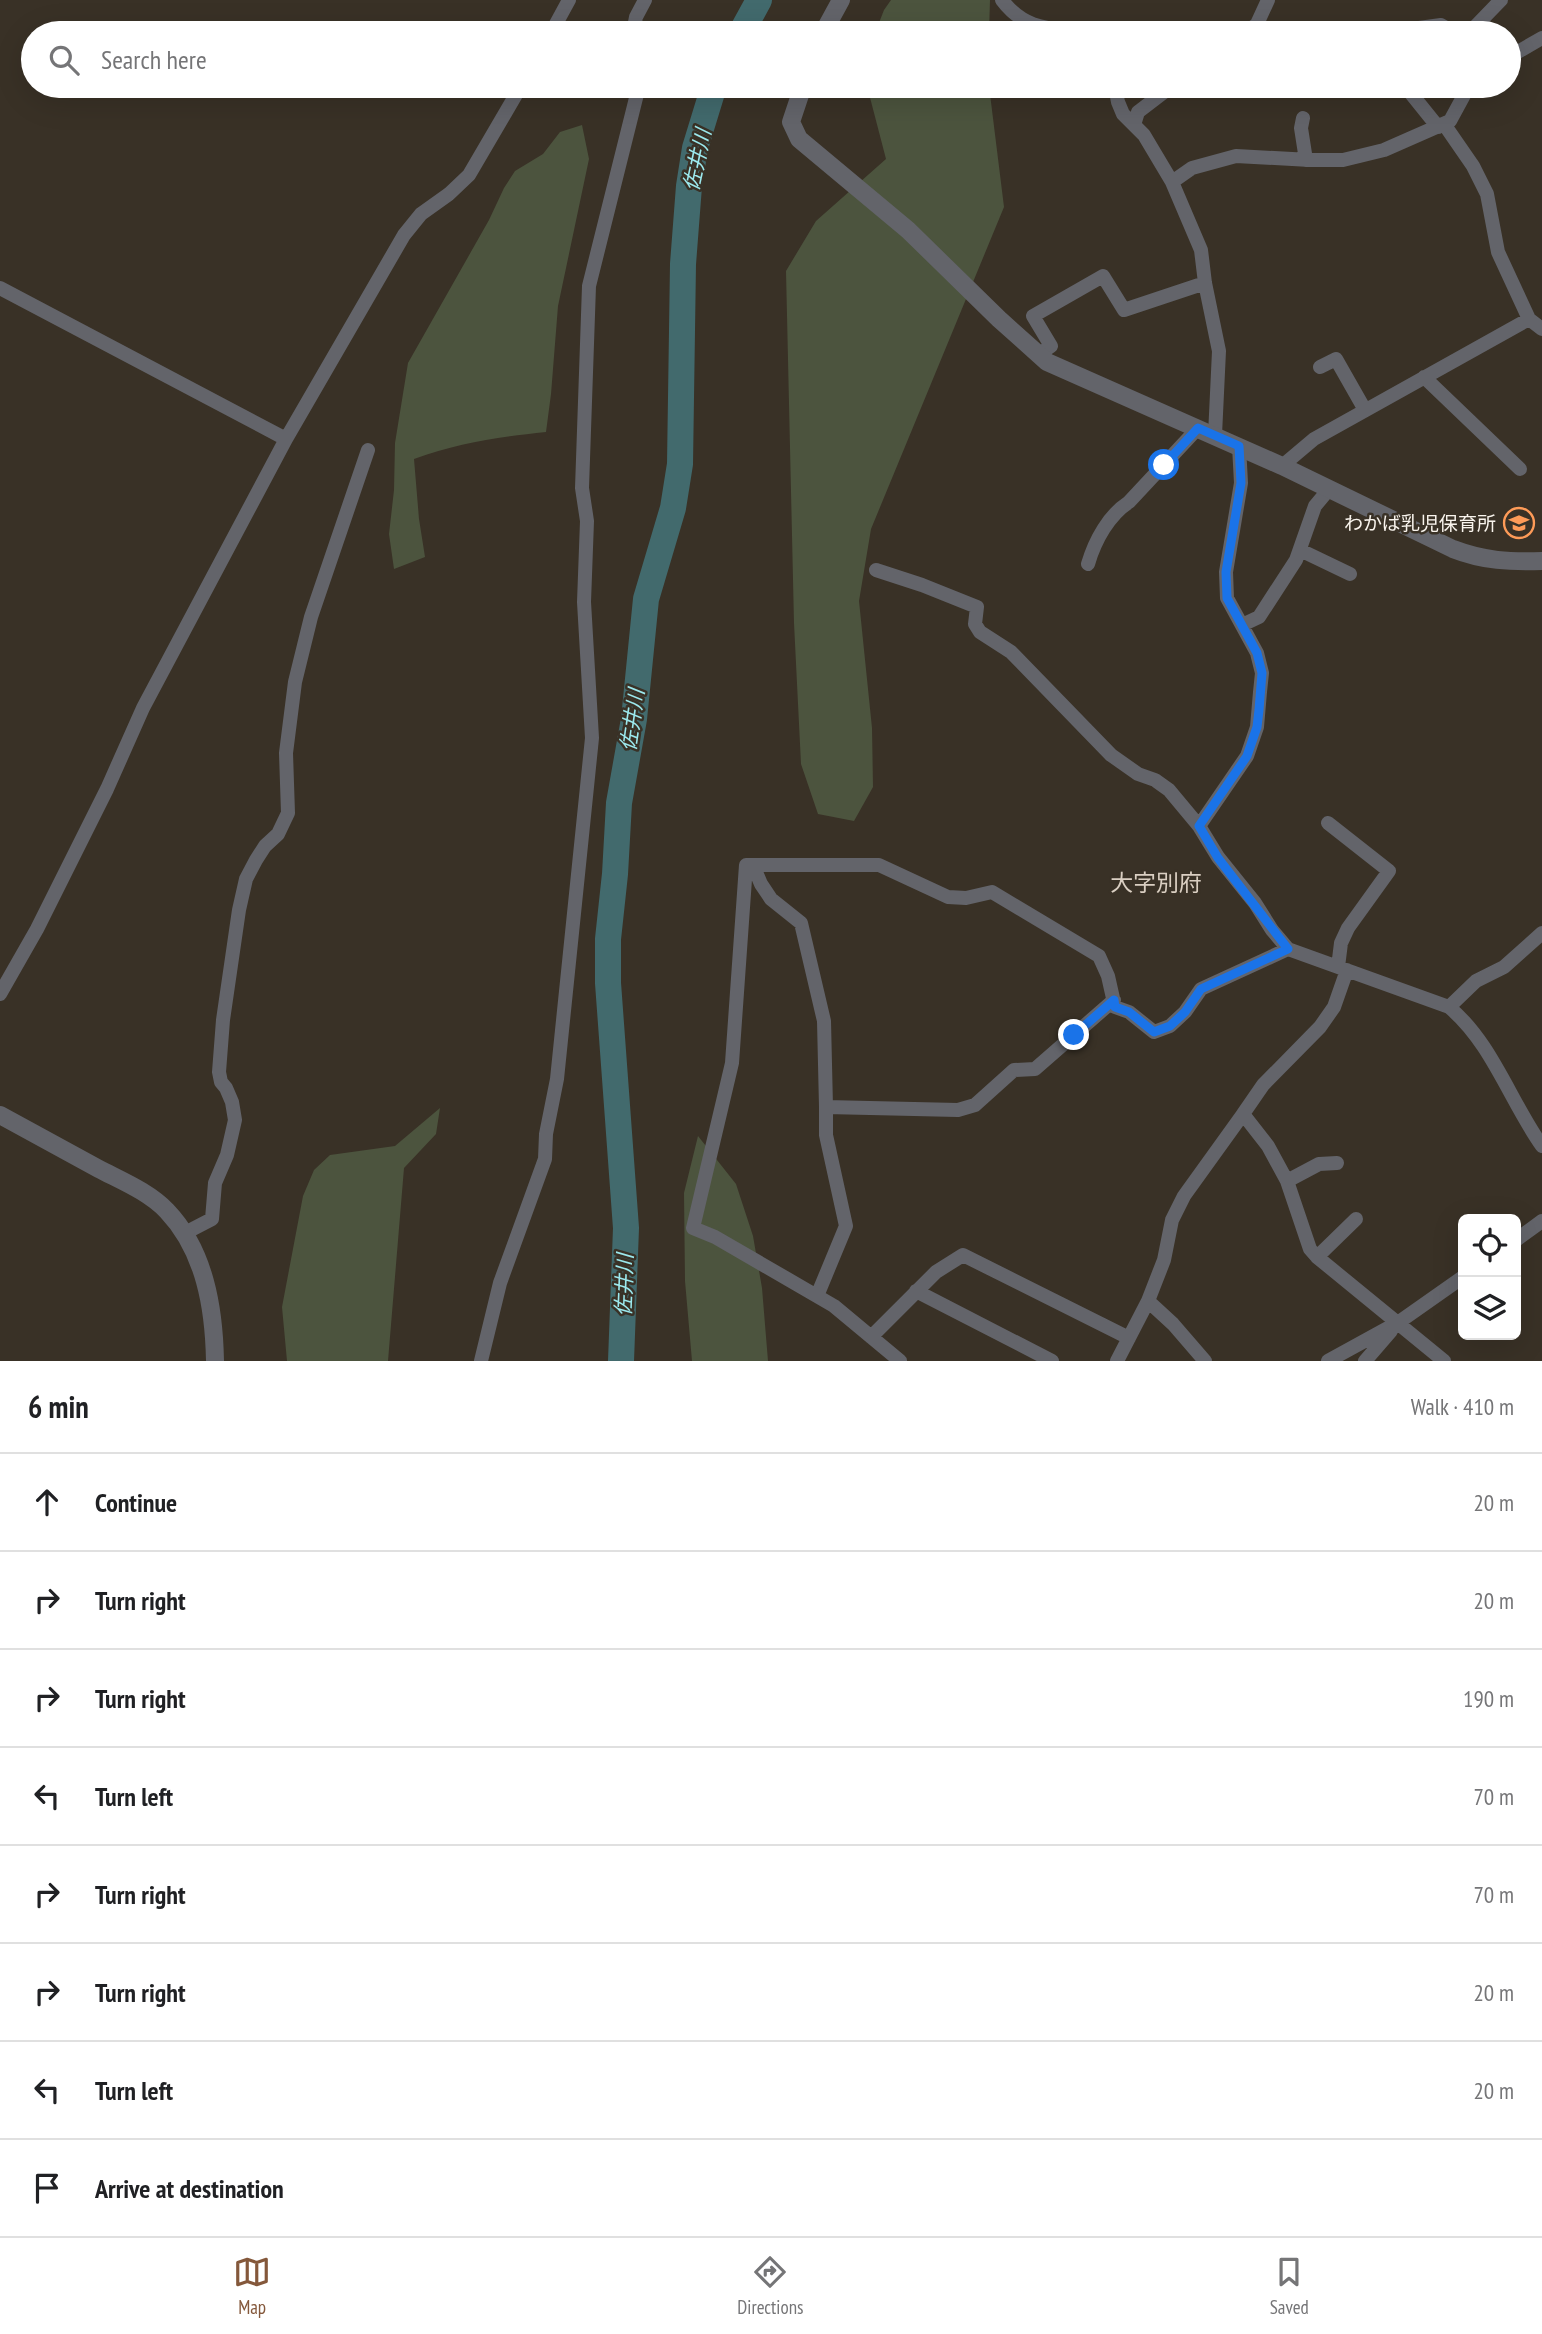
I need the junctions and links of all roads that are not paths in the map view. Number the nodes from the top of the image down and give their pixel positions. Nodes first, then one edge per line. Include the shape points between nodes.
1 (569, 0) edge
2 (645, 0) edge
3 (841, 0) edge
4 (1002, 0) edge
5 (1268, 0) edge
6 (1501, 0) edge
7 (558, 21) edge
8 (635, 21) edge
9 (830, 21) edge
10 (1023, 21) edge
11 (1258, 21) edge
12 (1481, 21) edge
13 (1542, 38) edge
14 (1521, 50) edge
15 (515, 98) edge
16 (636, 98) edge
17 (799, 98) edge
18 (1117, 98) edge
19 (1156, 98) edge
20 (1416, 98) edge
21 (1462, 98) edge
22 (1303, 118) dead end
23 (1134, 125) junction
24 (1441, 125) junction
25 (1306, 160) junction
26 (1172, 182) junction
27 (1205, 283) junction
28 (0, 288) edge
29 (1529, 319) junction
30 (1542, 328) edge
31 (1038, 355) junction
32 (1320, 367) dead end
33 (1424, 377) junction
34 (1365, 410) junction
35 (1198, 428) junction
36 (1215, 435) junction
37 (286, 439) junction
38 (1239, 446) junction
39 (368, 450) dead end
40 (1282, 466) junction
41 (1520, 469) dead end
42 (1330, 488) junction
43 (1300, 550) junction
44 (1542, 561) edge
45 (1087, 564) dead end
46 (876, 570) dead end
47 (1350, 574) dead end
48 (1242, 625) junction
49 (1328, 823) dead end
50 (1199, 826) junction
51 (753, 865) junction
52 (1542, 933) edge
53 (1288, 949) junction
54 (1343, 969) junction
55 (0, 995) edge
56 (1114, 1000) junction
57 (1449, 1007) junction
58 (826, 1107) junction
59 (1243, 1114) junction
60 (0, 1115) edge
61 (1540, 1140) edge
62 (1337, 1163) dead end
63 (1287, 1181) junction
64 (1356, 1219) dead end
65 (1542, 1221) edge
66 (184, 1233) junction
67 (1521, 1236) edge
68 (1317, 1257) junction
69 (1458, 1281) edge
70 (916, 1291) junction
71 (817, 1296) junction
72 (1148, 1301) junction
73 (1399, 1322) junction
74 (871, 1337) junction
75 (1129, 1338) junction
76 (215, 1361) edge
77 (481, 1361) edge
78 (899, 1361) edge
79 (1052, 1361) edge
80 (1117, 1361) edge
81 (1205, 1361) edge
82 (1328, 1361) edge
83 (1365, 1361) edge
84 (1444, 1361) edge

1 - 7 street
2 - 8 street
3 - 9 street
4 - 10 street
5 - 11 street
6 - 12 street
13 - 14 street
15 - 37 street via 469,175 421,214 404,235
16 - 77 street via 589,286 582,488 587,521 583,602 592,738 557,1079 545,1159 500,1283
17 - 31 street via 791,122 799,139 908,230
18 - 23 street via 1123,114
19 - 23 street via 1138,112
20 - 24 street
21 - 24 street via 1450,121
22 - 25 street
23 - 26 street
24 - 25 street via 1384,150 1343,160
24 - 29 street via 1473,166 1487,194 1498,252
25 - 26 street via 1236,156 1192,168
26 - 27 street via 1201,250
27 - 31 street via 1124,310 1103,276 1033,316 1051,346
27 - 36 street via 1219,351
28 - 37 street
29 - 30 street
29 - 33 street
31 - 35 street via 1073,375
32 - 34 street via 1336,359
33 - 34 street
33 - 41 street
34 - 40 street via 1314,439
35 - 36 street
35 - 45 street via 1117,510
36 - 38 street
37 - 55 street via 143,708 107,789
38 - 40 street
38 - 48 street via 1241,483 1226,572 1227,598
39 - 66 street via 315,605 295,682 286,753 285,825 251,869 239,910 219,1072 234,1110 231,1142 215,1183 212,1219
40 - 42 street
42 - 43 street via 1315,506
42 - 44 street via 1465,554 1505,562
43 - 47 street
43 - 48 street via 1259,617
46 - 50 street via 977,607 975,624 980,632 1011,652 1111,755 1169,790
48 - 50 street via 1262,673 1257,727 1247,756
49 - 54 street via 1389,871 1341,943
50 - 53 street
51 - 56 street via 879,865 948,897 992,892 1099,956
51 - 58 street via 771,899 801,923 824,1021
51 - 71 street via 746,865 732,1063 693,1228
52 - 57 street via 1504,967 1476,981
53 - 54 street
53 - 56 street via 1201,989 1170,1026 1154,1032 1115,1007
54 - 57 street
54 - 59 street via 1334,1007 1263,1085
56 - 58 street via 1035,1069 1014,1070 975,1105 958,1110
57 - 61 street via 1476,1035
58 - 71 street via 826,1135 845,1226
59 - 63 street via 1269,1146
59 - 72 street via 1184,1196 1172,1220 1164,1260
60 - 66 street via 144,1192
62 - 63 street via 1320,1164
63 - 68 street via 1310,1249
64 - 68 street
65 - 67 street
66 - 76 street via 208,1289
68 - 73 street
69 - 73 street
70 - 74 street
70 - 75 street via 963,1255
70 - 79 street
71 - 74 street
72 - 75 street
72 - 81 street
73 - 82 street
73 - 83 street
73 - 84 street
74 - 78 street
75 - 80 street

